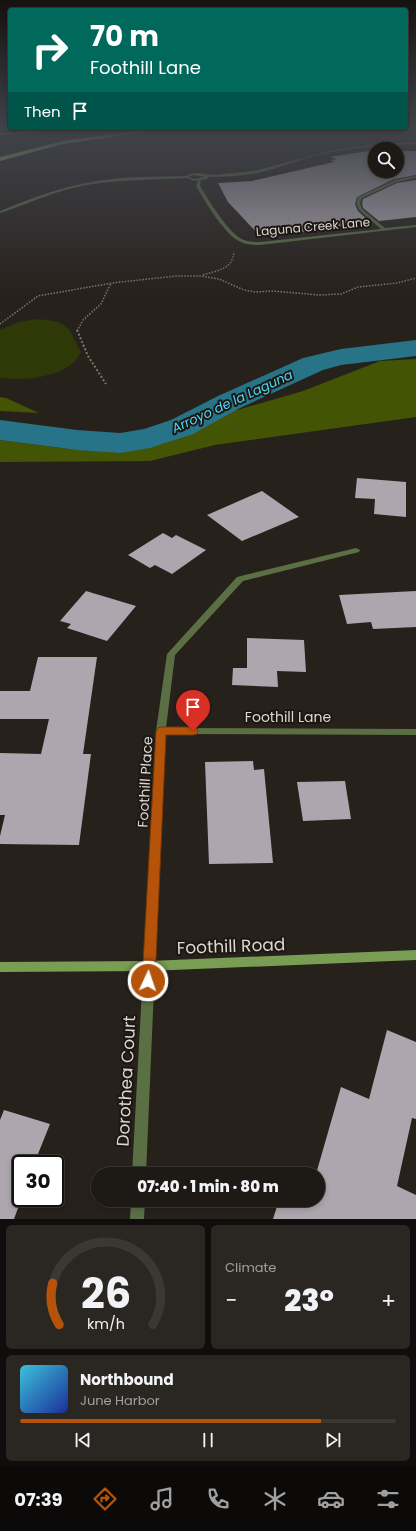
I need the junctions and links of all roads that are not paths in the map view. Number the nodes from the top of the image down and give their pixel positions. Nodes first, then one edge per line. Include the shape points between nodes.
1 (86, 184) edge
2 (199, 184) edge
3 (390, 184) edge
4 (0, 212) edge
5 (416, 226) edge
6 (386, 230) junction
7 (356, 550) dead end
8 (161, 731) junction
9 (414, 732) dead end
10 (416, 955) edge
11 (149, 966) junction
12 (0, 967) edge
13 (139, 1167) edge
14 (138, 1207) edge
15 (137, 1219) edge

1 - 4 street via 45,194
2 - 6 street, Laguna Creek Lane via 214,210 242,242 262,243
3 - 6 street via 360,197 358,203 360,209
5 - 6 street, Laguna Creek Lane
7 - 8 street, Foothill Place via 240,579 171,654
8 - 9 street, Foothill Lane
8 - 11 street, Foothill Place
10 - 11 main road, Foothill Road
11 - 12 main road, Foothill Road
11 - 13 street, Dorothea Court
14 - 15 street

